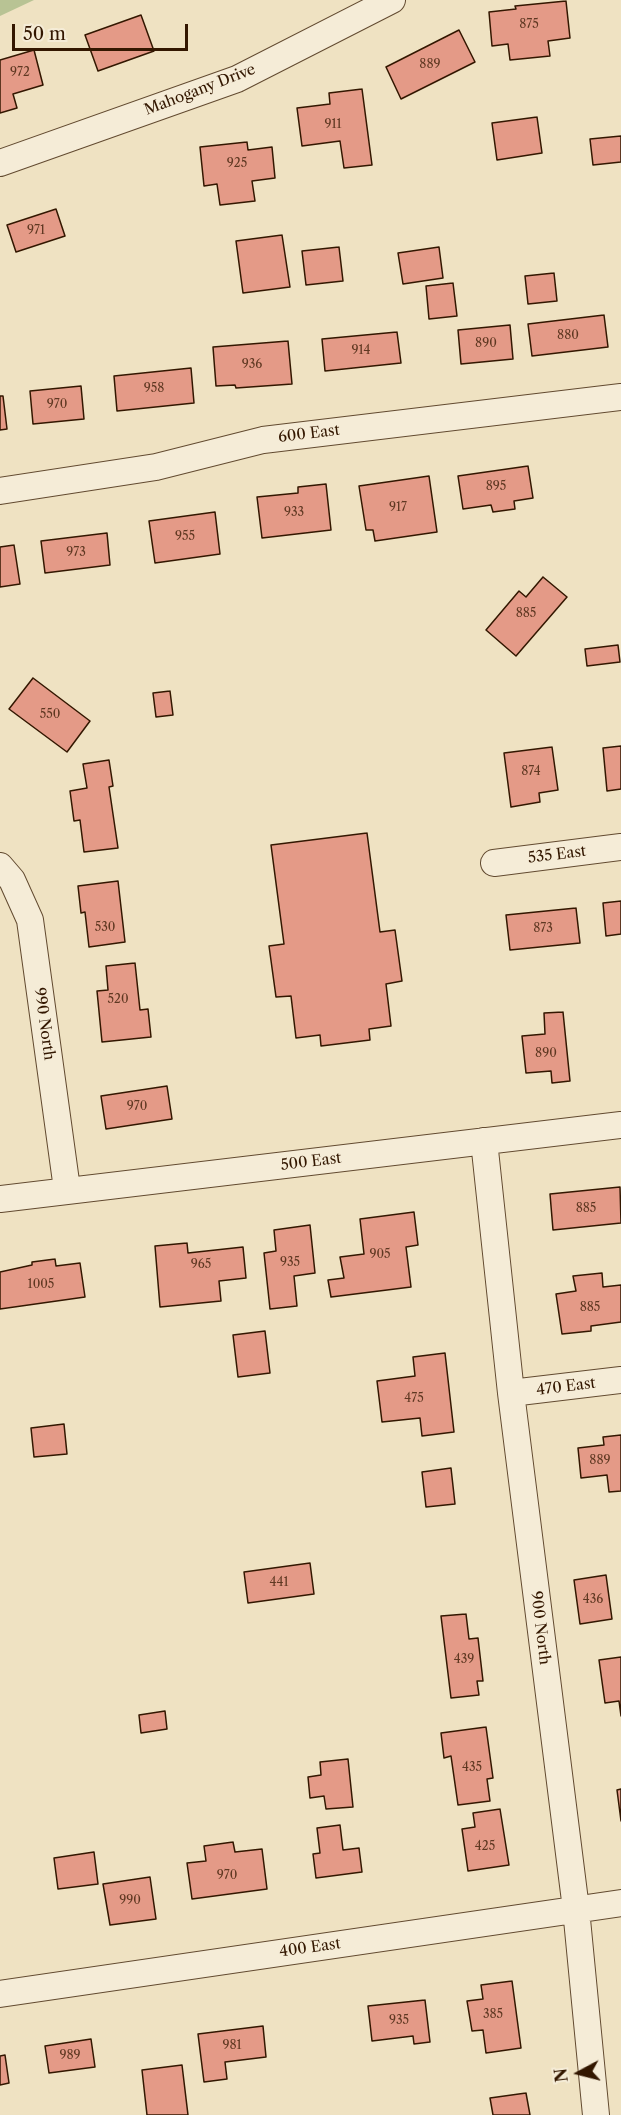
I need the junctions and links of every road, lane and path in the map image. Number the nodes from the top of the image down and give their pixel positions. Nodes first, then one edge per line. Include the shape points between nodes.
1 (392, 0) edge
2 (0, 163) edge
3 (621, 397) edge
4 (0, 491) edge
5 (621, 847) edge
6 (494, 863) dead end
7 (0, 866) edge
8 (621, 1125) edge
9 (484, 1141) junction
10 (67, 1189) junction
11 (0, 1199) edge
12 (621, 1380) edge
13 (511, 1393) junction
14 (621, 1903) edge
15 (576, 1909) junction
16 (0, 1994) edge
17 (596, 2115) edge

1 - 2 street, Mahogany Drive via 237,79
3 - 4 street, 600 East via 262,440 156,467
5 - 6 street, 535 East
7 - 10 street, 990 North via 12,880 30,921
8 - 9 street, 500 East
9 - 10 street, 500 East
9 - 13 street, 900 North
10 - 11 street, 500 East
12 - 13 street, 470 East
13 - 15 street, 900 North
14 - 15 street, 400 East
15 - 16 street, 400 East
15 - 17 street, 900 North

